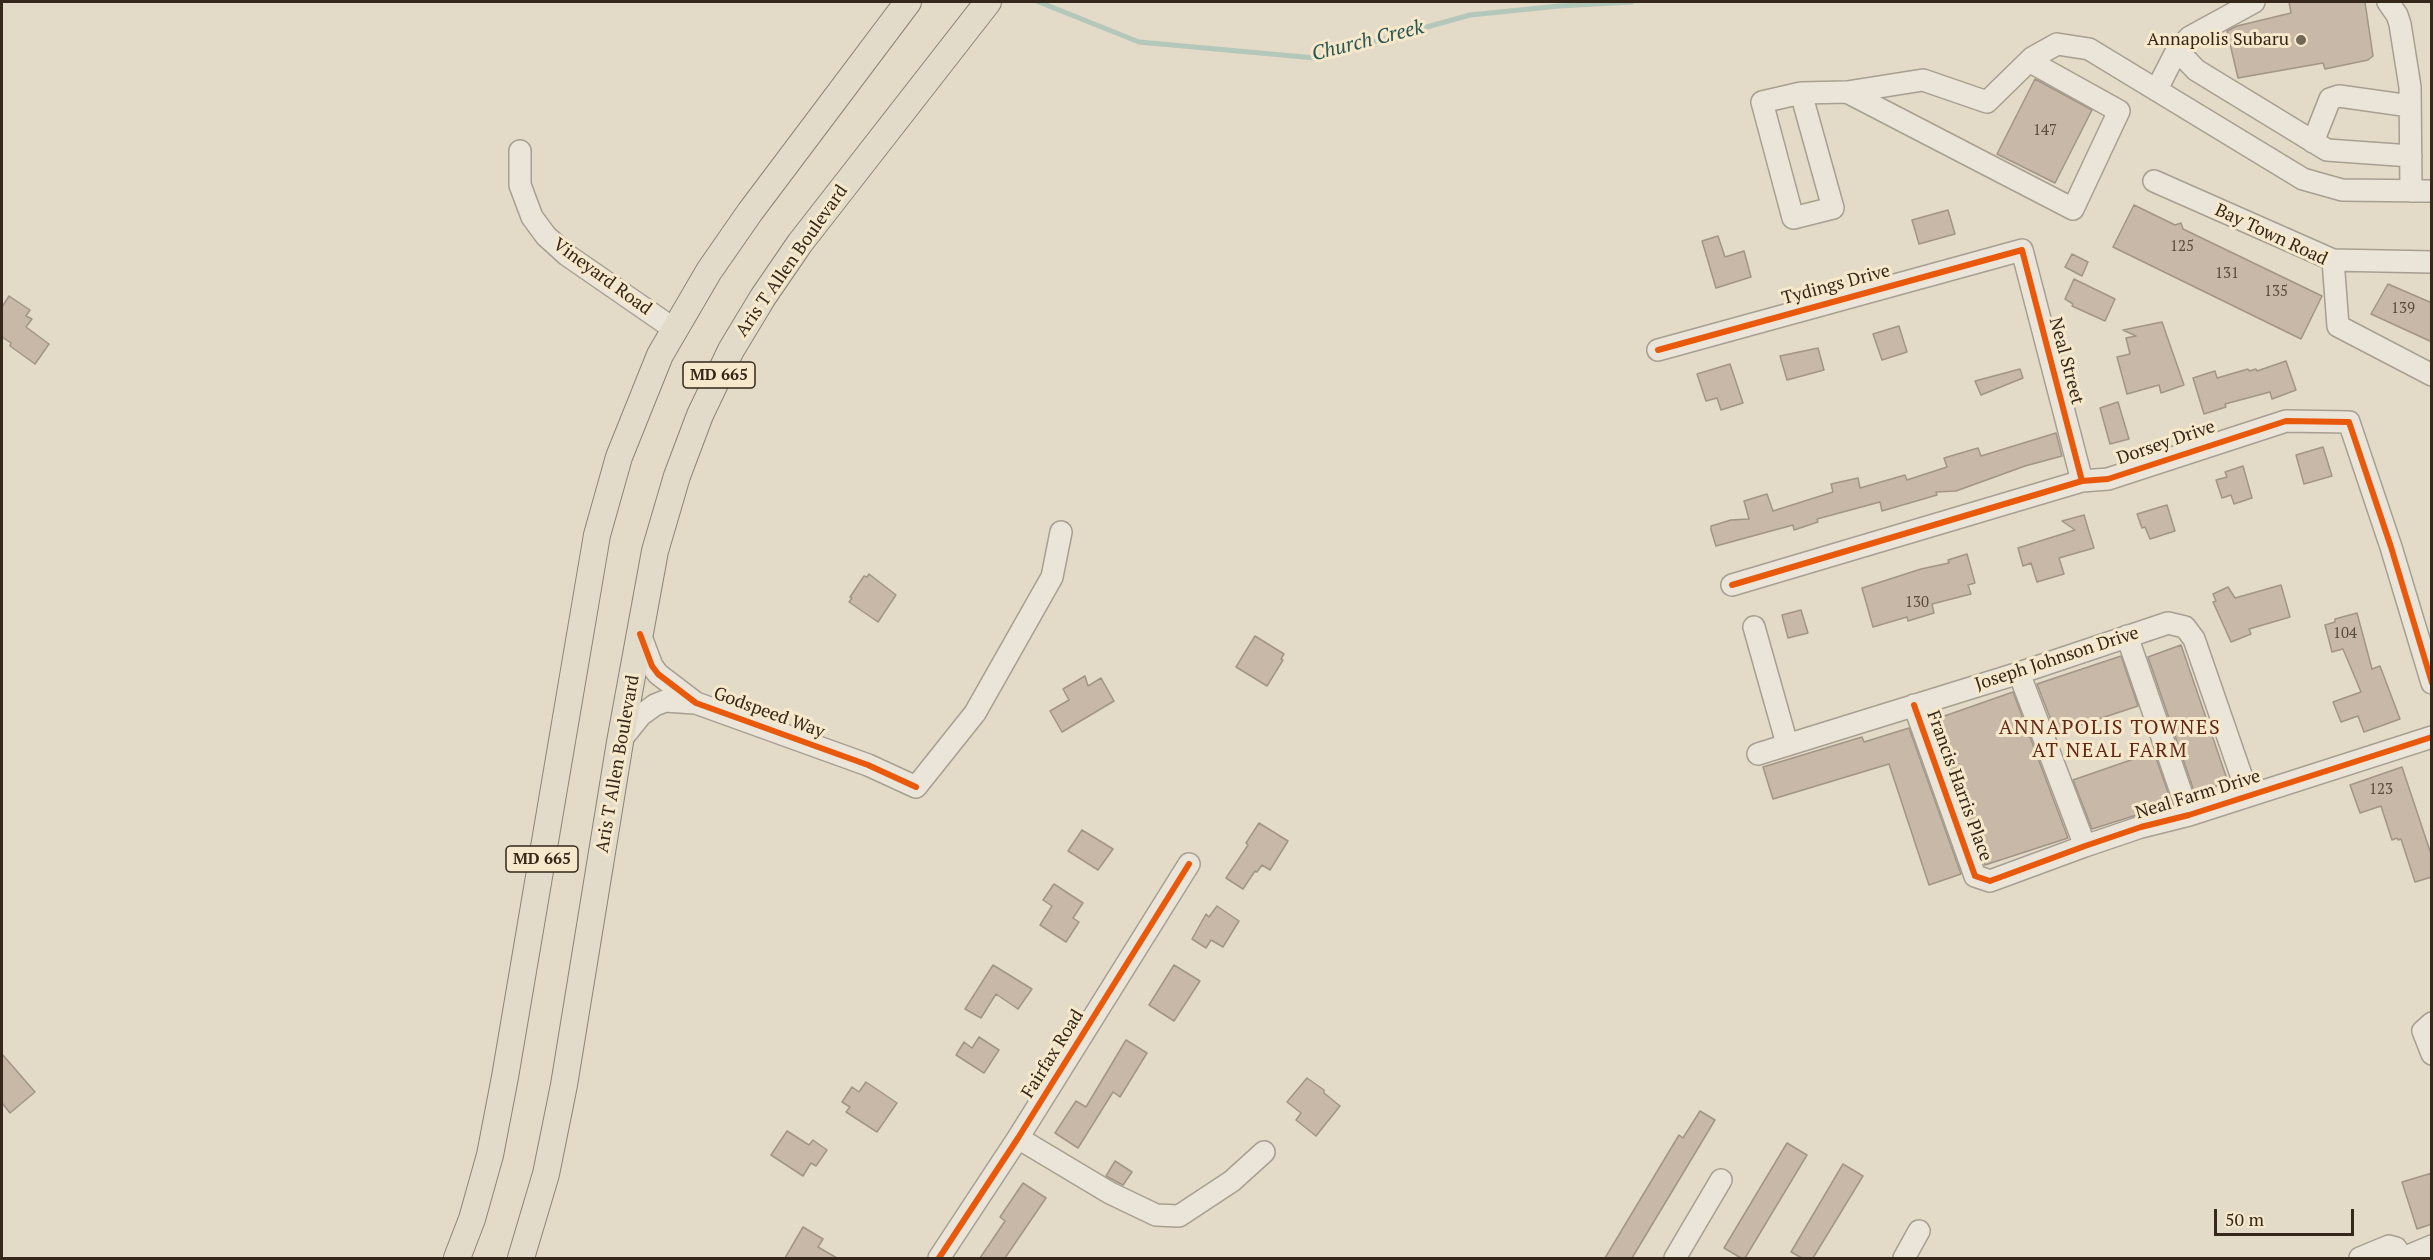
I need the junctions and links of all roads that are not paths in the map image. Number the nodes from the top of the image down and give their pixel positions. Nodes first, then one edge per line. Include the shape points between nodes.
1 (908, 2) edge
2 (988, 2) edge
3 (2254, 2) edge
4 (2388, 2) edge
5 (2177, 50) junction
6 (2029, 61) junction
7 (2157, 89) junction
8 (1847, 92) junction
9 (1802, 93) junction
10 (2410, 106) junction
11 (2313, 142) junction
12 (520, 151) dead end
13 (2411, 156) junction
14 (2154, 181) dead end
15 (2421, 191) edge
16 (2022, 250) joint
17 (2333, 260) junction
18 (2432, 262) edge
19 (674, 328) junction
20 (1658, 350) dead end
21 (2432, 375) edge
22 (2082, 481) junction
23 (1061, 532) dead end
24 (1732, 585) dead end
25 (1754, 627) dead end
26 (2424, 632) edge
27 (640, 634) junction
28 (2127, 636) junction
29 (2019, 673) junction
30 (2432, 683) edge
31 (696, 703) junction
32 (1914, 705) junction
33 (2432, 737) edge
34 (620, 741) junction
35 (1787, 744) junction
36 (1758, 754) dead end
37 (2248, 795) junction
38 (2189, 815) junction
39 (2085, 846) junction
40 (1189, 864) dead end
41 (1975, 876) joint
42 (2432, 1023) edge
43 (2432, 1054) edge
44 (1018, 1138) junction
45 (1264, 1152) dead end
46 (1721, 1180) dead end
47 (1919, 1231) dead end
48 (2432, 1246) edge
49 (457, 1258) edge
50 (521, 1258) edge
51 (939, 1258) edge
52 (1675, 1258) edge
53 (1904, 1258) edge
54 (2360, 1258) edge
55 (2402, 1258) edge

1 - 19 main road, MD 665 via 750,212
2 - 27 main road, Aris T Allen Boulevard / MD 665 via 800,243 731,350 676,476 655,551
3 - 5 street via 2190,37
4 - 10 street via 2400,24
5 - 7 street
5 - 11 street via 2196,70
6 - 7 street via 2057,44 2089,49
6 - 8 street via 1987,102 1923,80
6 - 8 street via 2119,111 2073,209
7 - 15 street via 2303,179 2342,190
8 - 9 street
9 - 9 street via 1833,208 1793,218 1762,102
10 - 11 street via 2339,96 2330,99
10 - 13 street
11 - 13 street via 2342,153
12 - 19 street, Vineyard Road via 520,185 532,217 546,236 567,255
13 - 15 street
14 - 17 street, Bay Town Road
16 - 20 street, Tydings Drive
16 - 22 street, Neal Street
17 - 18 street
17 - 21 street, Bay Town Road via 2338,326
19 - 49 main road, MD 665 via 619,457 597,535 503,1088 490,1155
22 - 24 street, Dorsey Drive
22 - 26 street, Dorsey Drive via 2108,479 2286,421 2349,422
23 - 31 street, Godspeed Way via 1052,577 1041,597 975,713 916,787 868,765
25 - 35 street
26 - 30 street, Dorsey Drive
27 - 31 street, Godspeed Way via 658,674
27 - 34 main road, Aris T Allen Boulevard / MD 665
28 - 29 street, Joseph Johnson Drive
28 - 37 street, Joseph Johnson Drive via 2168,623 2185,627 2194,639
28 - 38 street
29 - 32 street, Joseph Johnson Drive
29 - 39 street
31 - 34 street, Godspeed Way via 665,701 655,705 641,715
32 - 35 street, Joseph Johnson Drive
32 - 41 street, Francis Harris Place
33 - 37 street, Neal Farm Drive
34 - 50 main road, Aris T Allen Boulevard / MD 665 via 564,1085 546,1174
35 - 36 street, Joseph Johnson Drive
37 - 38 street, Neal Farm Drive
38 - 39 street, Neal Farm Drive
39 - 41 street, Neal Farm Drive via 1990,881
40 - 44 street, Fairfax Road
42 - 43 street via 2423,1031
44 - 45 street via 1110,1193 1156,1215 1179,1216 1232,1181
44 - 51 street, Fairfax Road
46 - 52 street
47 - 53 street
48 - 55 street
54 - 55 street via 2388,1245 2396,1248

